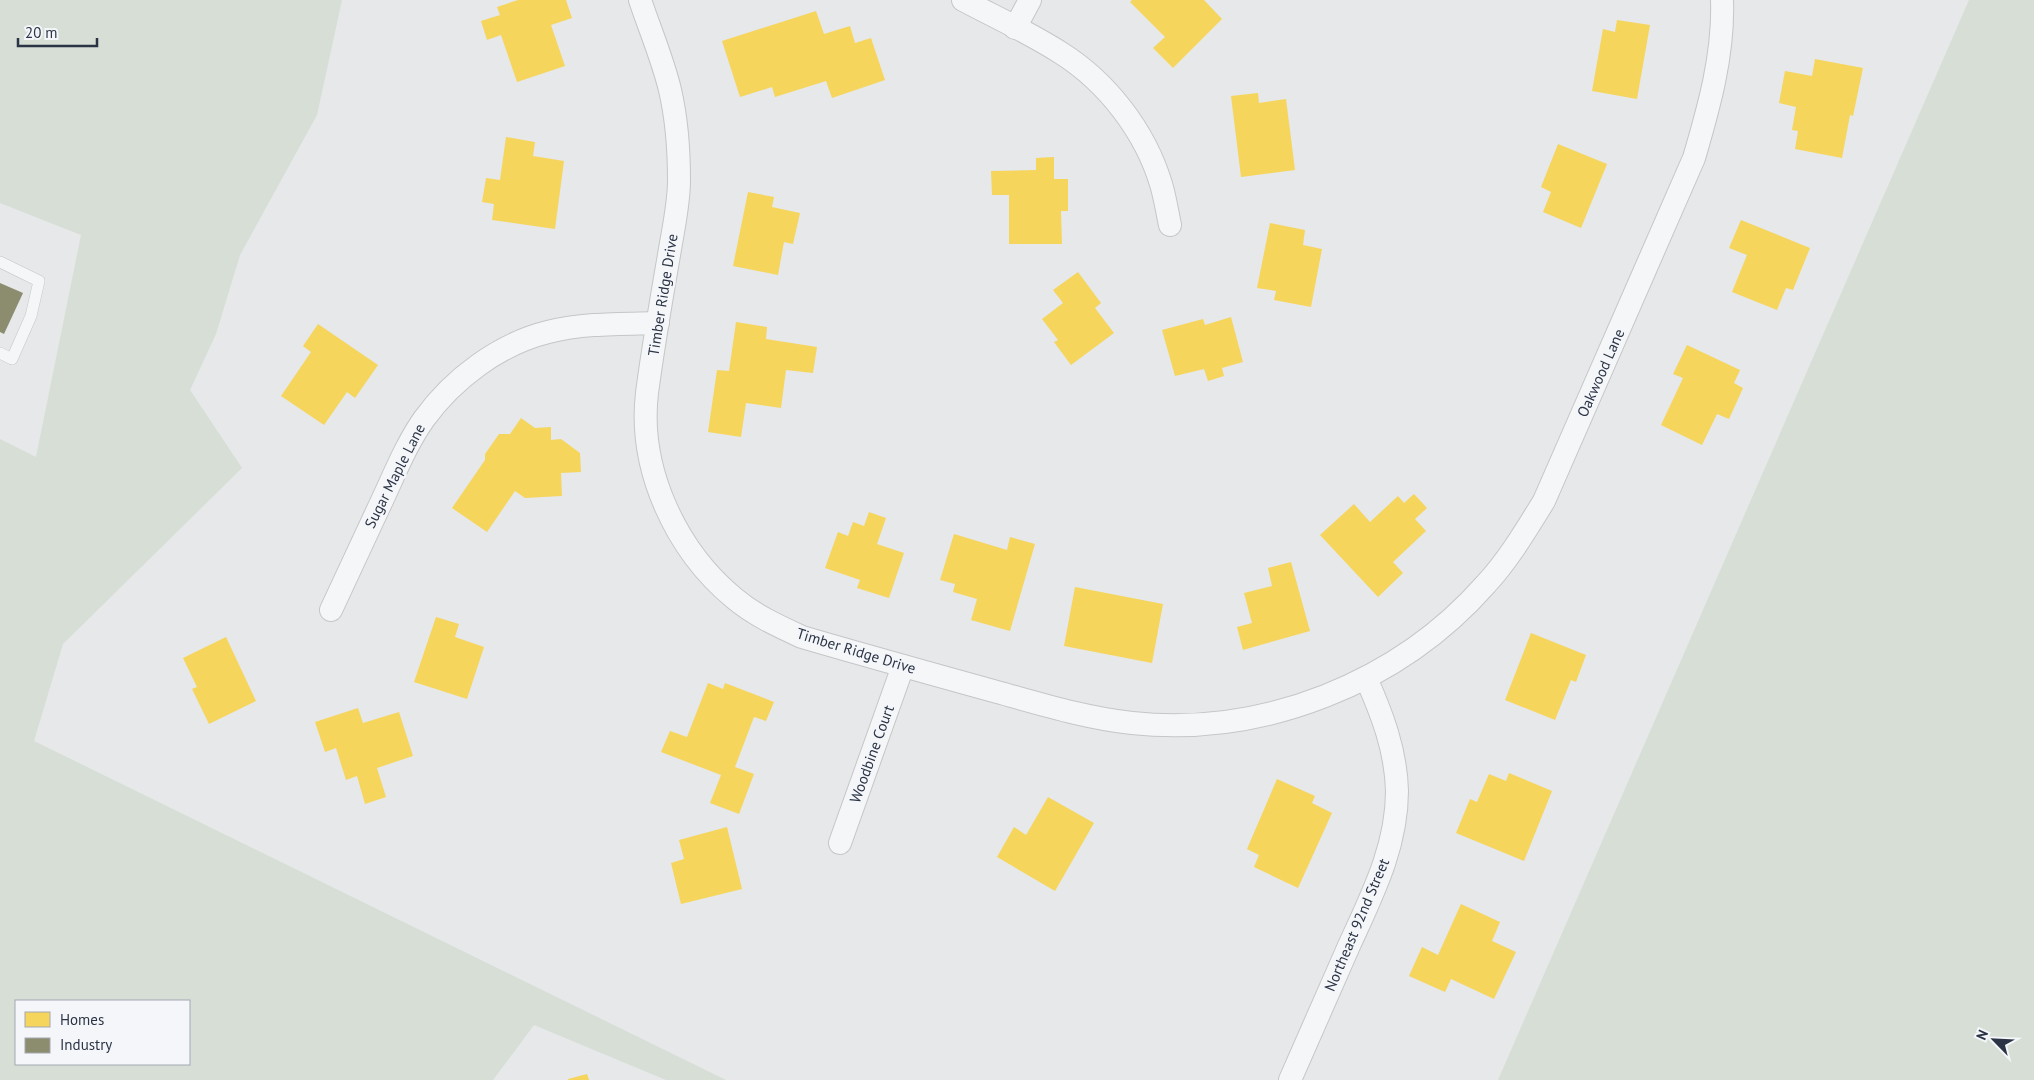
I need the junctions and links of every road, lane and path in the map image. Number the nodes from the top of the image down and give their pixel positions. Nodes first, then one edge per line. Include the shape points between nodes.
1 (640, 0) edge
2 (963, 0) edge
3 (1030, 0) edge
4 (1722, 0) edge
5 (1015, 28) junction
6 (1170, 225) dead end
7 (0, 262) edge
8 (658, 323) junction
9 (0, 353) edge
10 (331, 610) dead end
11 (903, 666) junction
12 (1366, 678) junction
13 (840, 843) dead end
14 (1290, 1080) edge

1 - 8 street, Timber Ridge Drive via 670,88 678,135 676,213
2 - 5 street
3 - 5 street
4 - 12 street, Oakwood Lane via 1719,53 1708,111 1694,158 1544,501 1513,551 1480,591 1411,651
5 - 6 street via 1061,53 1094,78 1122,109 1144,144 1157,175
7 - 9 lane via 39,281 31,316 12,359
8 - 10 street, Sugar Maple Lane via 586,325 547,332 482,362 448,390 423,420 405,451
8 - 11 street, Timber Ridge Drive via 647,396 647,437 654,474 686,546 734,598 768,622 802,637
11 - 12 street, Timber Ridge Drive via 1082,716 1181,725 1241,720 1284,710 1332,694
11 - 13 street, Woodbine Court
12 - 14 street, Northeast 92nd Street via 1382,713 1392,747 1397,790 1394,830 1384,868

